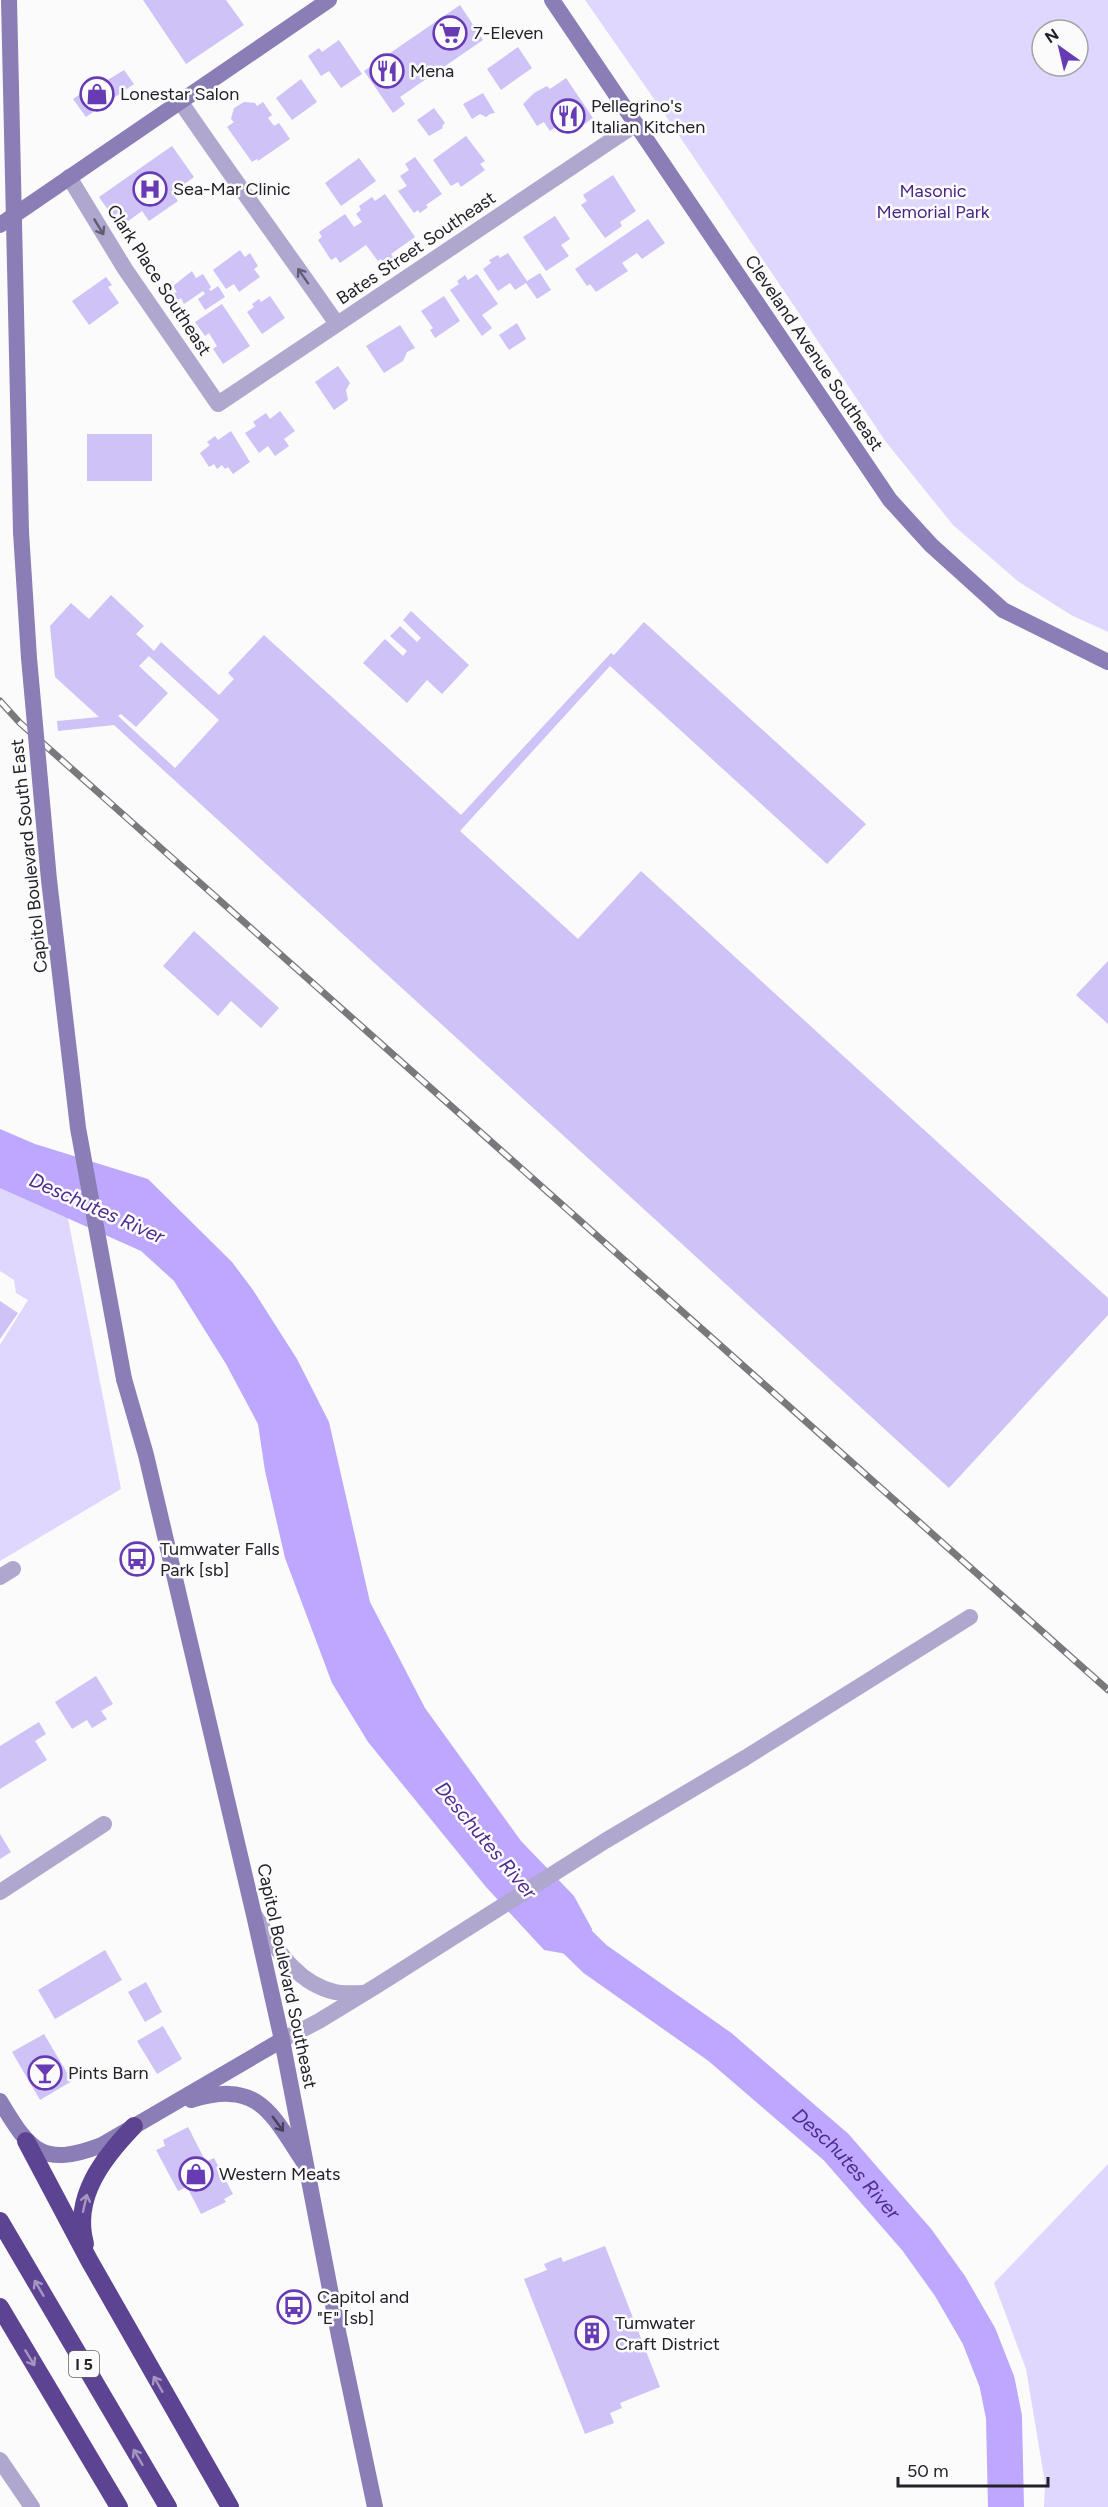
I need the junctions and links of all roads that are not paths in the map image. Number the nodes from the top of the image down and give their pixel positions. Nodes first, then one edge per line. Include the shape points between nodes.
1 (9, 0) edge
2 (329, 0) edge
3 (552, 0) edge
4 (180, 101) junction
5 (636, 124) junction
6 (69, 177) junction
7 (7, 221) edge
8 (337, 324) junction
9 (218, 404) joint
10 (1108, 662) edge
11 (146, 1455) joint
12 (970, 1617) dead end
13 (104, 1824) dead end
14 (0, 1892) edge
15 (254, 1915) junction
16 (363, 1993) junction
17 (282, 2040) junction
18 (0, 2101) edge
19 (167, 2107) junction
20 (134, 2126) junction
21 (27, 2141) junction
22 (308, 2169) junction
23 (0, 2221) edge
24 (89, 2260) junction
25 (0, 2307) edge
26 (0, 2460) edge
27 (32, 2507) edge
28 (119, 2507) edge
29 (168, 2507) edge
30 (230, 2507) edge
31 (375, 2507) edge

1 - 7 main road, Capitol Boulevard South East
2 - 4 main road
3 - 5 main road, Cleveland Avenue Southeast
4 - 6 main road
8 -> 4 street
5 - 8 street, Bates Street Southeast
5 - 10 main road, Cleveland Avenue Southeast via 890,500 931,545 1003,610
6 - 7 main road
6 -> 9 street, Clark Place Southeast via 125,269
7 - 11 main road, Capitol Boulevard South East, bridge via 28,658 48,868 78,1128 124,1379
8 - 9 street, Bates Street Southeast
11 - 15 main road, Capitol Boulevard Southeast
12 - 16 street
13 - 14 street
15 - 16 street via 298,1973 335,1992
15 - 17 main road, Capitol Boulevard Southeast
16 - 17 street
17 - 19 main road
17 - 22 main road, Capitol Boulevard Southeast
18 - 21 main road
19 - 20 main road
19 -> 22 main road via 214,2093 235,2092 249,2097 275,2119
20 - 21 main road via 102,2145 61,2157 40,2151
24 -> 20 highway via 83,2239 86,2195 99,2168
21 - 24 highway
22 - 31 main road, Capitol Boulevard Southeast
29 -> 23 highway, I 5
30 -> 24 highway
25 -> 28 highway, I 5
26 - 27 street

